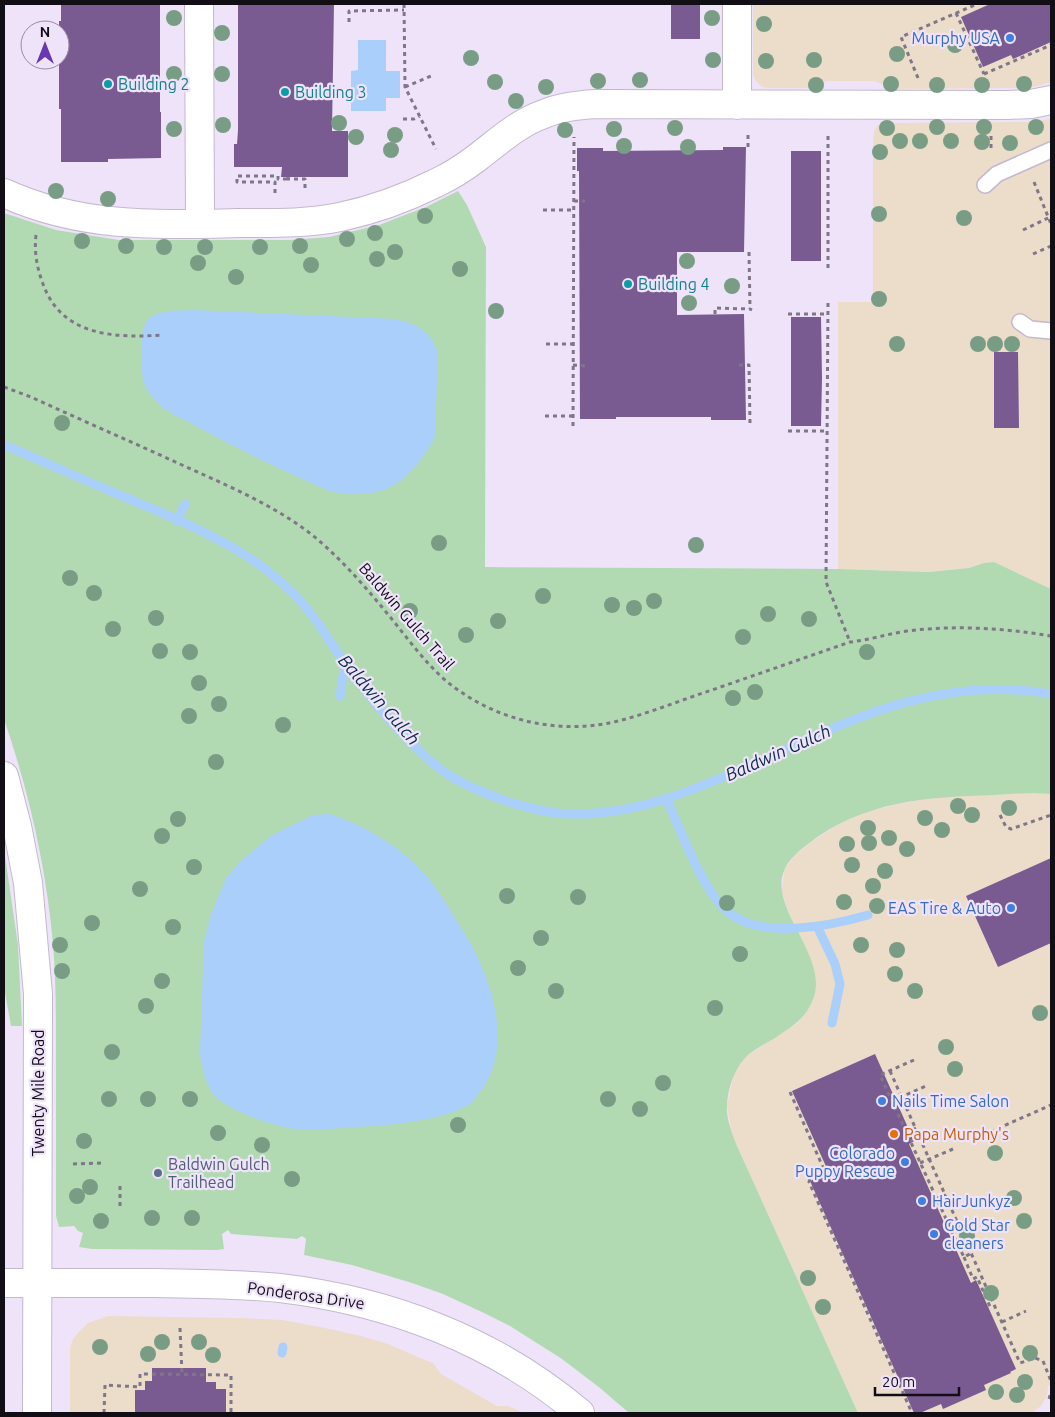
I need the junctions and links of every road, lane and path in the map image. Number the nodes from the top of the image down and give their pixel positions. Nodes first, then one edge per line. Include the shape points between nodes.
1 (199, 4) edge
2 (404, 4) edge
3 (737, 4) edge
4 (977, 4) edge
5 (404, 10) junction
6 (956, 13) junction
7 (349, 22) dead end
8 (1051, 44) edge
9 (431, 76) dead end
10 (918, 78) dead end
11 (405, 87) junction
12 (1051, 100) edge
13 (736, 105) junction
14 (420, 116) junction
15 (402, 119) dead end
16 (748, 135) dead end
17 (828, 136) dead end
18 (574, 138) dead end
19 (748, 148) dead end
20 (436, 149) dead end
21 (1051, 150) edge
22 (1033, 176) dead end
23 (985, 184) dead end
24 (305, 191) dead end
25 (275, 193) dead end
26 (4, 194) edge
27 (574, 201) junction
28 (585, 201) dead end
29 (43, 208) junction
30 (543, 210) dead end
31 (574, 210) junction
32 (1048, 218) junction
33 (200, 223) junction
34 (1051, 224) edge
35 (1023, 230) dead end
36 (1051, 246) edge
37 (749, 252) dead end
38 (1033, 254) dead end
39 (828, 269) dead end
40 (828, 303) dead end
41 (715, 314) dead end
42 (788, 314) dead end
43 (828, 314) junction
44 (1020, 322) dead end
45 (1051, 331) edge
46 (163, 335) dead end
47 (546, 344) dead end
48 (573, 344) junction
49 (573, 366) junction
50 (586, 366) dead end
51 (739, 366) dead end
52 (4, 387) edge
53 (545, 416) dead end
54 (573, 416) junction
55 (750, 423) dead end
56 (573, 426) dead end
57 (788, 431) dead end
58 (828, 431) junction
59 (1051, 636) edge
60 (850, 642) junction
61 (4, 776) edge
62 (1000, 814) dead end
63 (1051, 815) edge
64 (914, 1060) dead end
65 (890, 1070) junction
66 (926, 1086) dead end
67 (790, 1092) dead end
68 (902, 1097) junction
69 (892, 1101) junction
70 (1051, 1105) edge
71 (916, 1128) junction
72 (906, 1132) junction
73 (983, 1135) dead end
74 (920, 1137) junction
75 (910, 1141) junction
76 (954, 1149) dead end
77 (930, 1159) junction
78 (104, 1163) dead end
79 (920, 1163) junction
80 (73, 1164) dead end
81 (120, 1183) dead end
82 (946, 1195) junction
83 (936, 1199) junction
84 (120, 1206) dead end
85 (957, 1220) junction
86 (947, 1224) junction
87 (967, 1242) junction
88 (958, 1245) junction
89 (972, 1253) junction
90 (964, 1257) junction
91 (979, 1276) junction
92 (4, 1283) edge
93 (37, 1283) junction
94 (1026, 1311) dead end
95 (1002, 1322) junction
96 (180, 1328) dead end
97 (182, 1374) junction
98 (1051, 1381) edge
99 (1051, 1392) edge
100 (1049, 1399) dead end
101 (37, 1413) edge
102 (104, 1413) edge
103 (231, 1413) edge
104 (580, 1413) edge
105 (912, 1413) edge

1 - 33 street
2 - 5 path
3 - 13 street
4 - 6 path
5 - 7 path via 349,11
5 - 11 path
6 - 8 path via 985,76
6 - 10 path via 901,37
9 - 11 path
11 - 14 path
12 - 13 street via 1007,105
13 - 33 street via 596,104 561,108 522,124 445,178 374,208 316,220
14 - 15 path
14 - 20 path
16 - 19 path
17 - 39 path
18 - 27 path
21 - 23 lane via 997,174
22 - 32 path
24 - 25 path via 305,179 237,176 237,182 275,182
26 - 29 street
27 - 28 path
27 - 31 path
29 - 33 street via 117,223
29 - 46 path via 36,239 37,263 48,296 62,313 80,325 108,335
30 - 31 path
31 - 48 path
32 - 34 path
32 - 35 path
36 - 38 path
37 - 41 path via 751,310 715,308
40 - 43 path
42 - 43 path
43 - 58 path
44 - 45 lane via 1030,329
47 - 48 path
48 - 49 path
49 - 50 path
49 - 54 path
51 - 55 path via 749,366
52 - 60 path, Baldwin Gulch Trail via 227,485 279,512 312,535 350,569 445,680 477,702 519,719 569,727 619,721
53 - 54 path
54 - 56 path
57 - 58 path
58 - 60 path via 826,582
59 - 60 path, Baldwin Gulch Trail via 959,627 904,631
61 - 93 street, Twenty Mile Road via 23,856 37,972
62 - 63 path via 1011,830
64 - 65 path
65 - 68 path
65 - 69 path via 880,1075
66 - 68 path
67 - 105 path via 825,1172 809,1182
68 - 69 path
68 - 71 path
69 - 72 path
70 - 73 path
71 - 72 path
71 - 74 path
72 - 75 path
74 - 75 path
74 - 77 path
75 - 79 path
76 - 77 path
77 - 79 path
77 - 82 path
78 - 80 path
79 - 83 path
81 - 84 path
82 - 83 path
82 - 85 path
83 - 86 path
85 - 86 path
85 - 87 path
86 - 88 path
87 - 88 path
87 - 89 path
88 - 90 path
89 - 90 path
89 - 91 path
90 - 91 path via 973,1278
91 - 95 path via 992,1309
92 - 93 street, Ponderosa Drive
93 - 101 street, Twenty Mile Road
93 - 104 street, Ponderosa Drive via 248,1286 361,1302 425,1322 491,1353
94 - 95 path
95 - 98 path via 1020,1363 1036,1358 1043,1361
96 - 97 path
97 - 102 path via 140,1374 140,1387 105,1385
97 - 103 path via 231,1375
99 - 100 path

